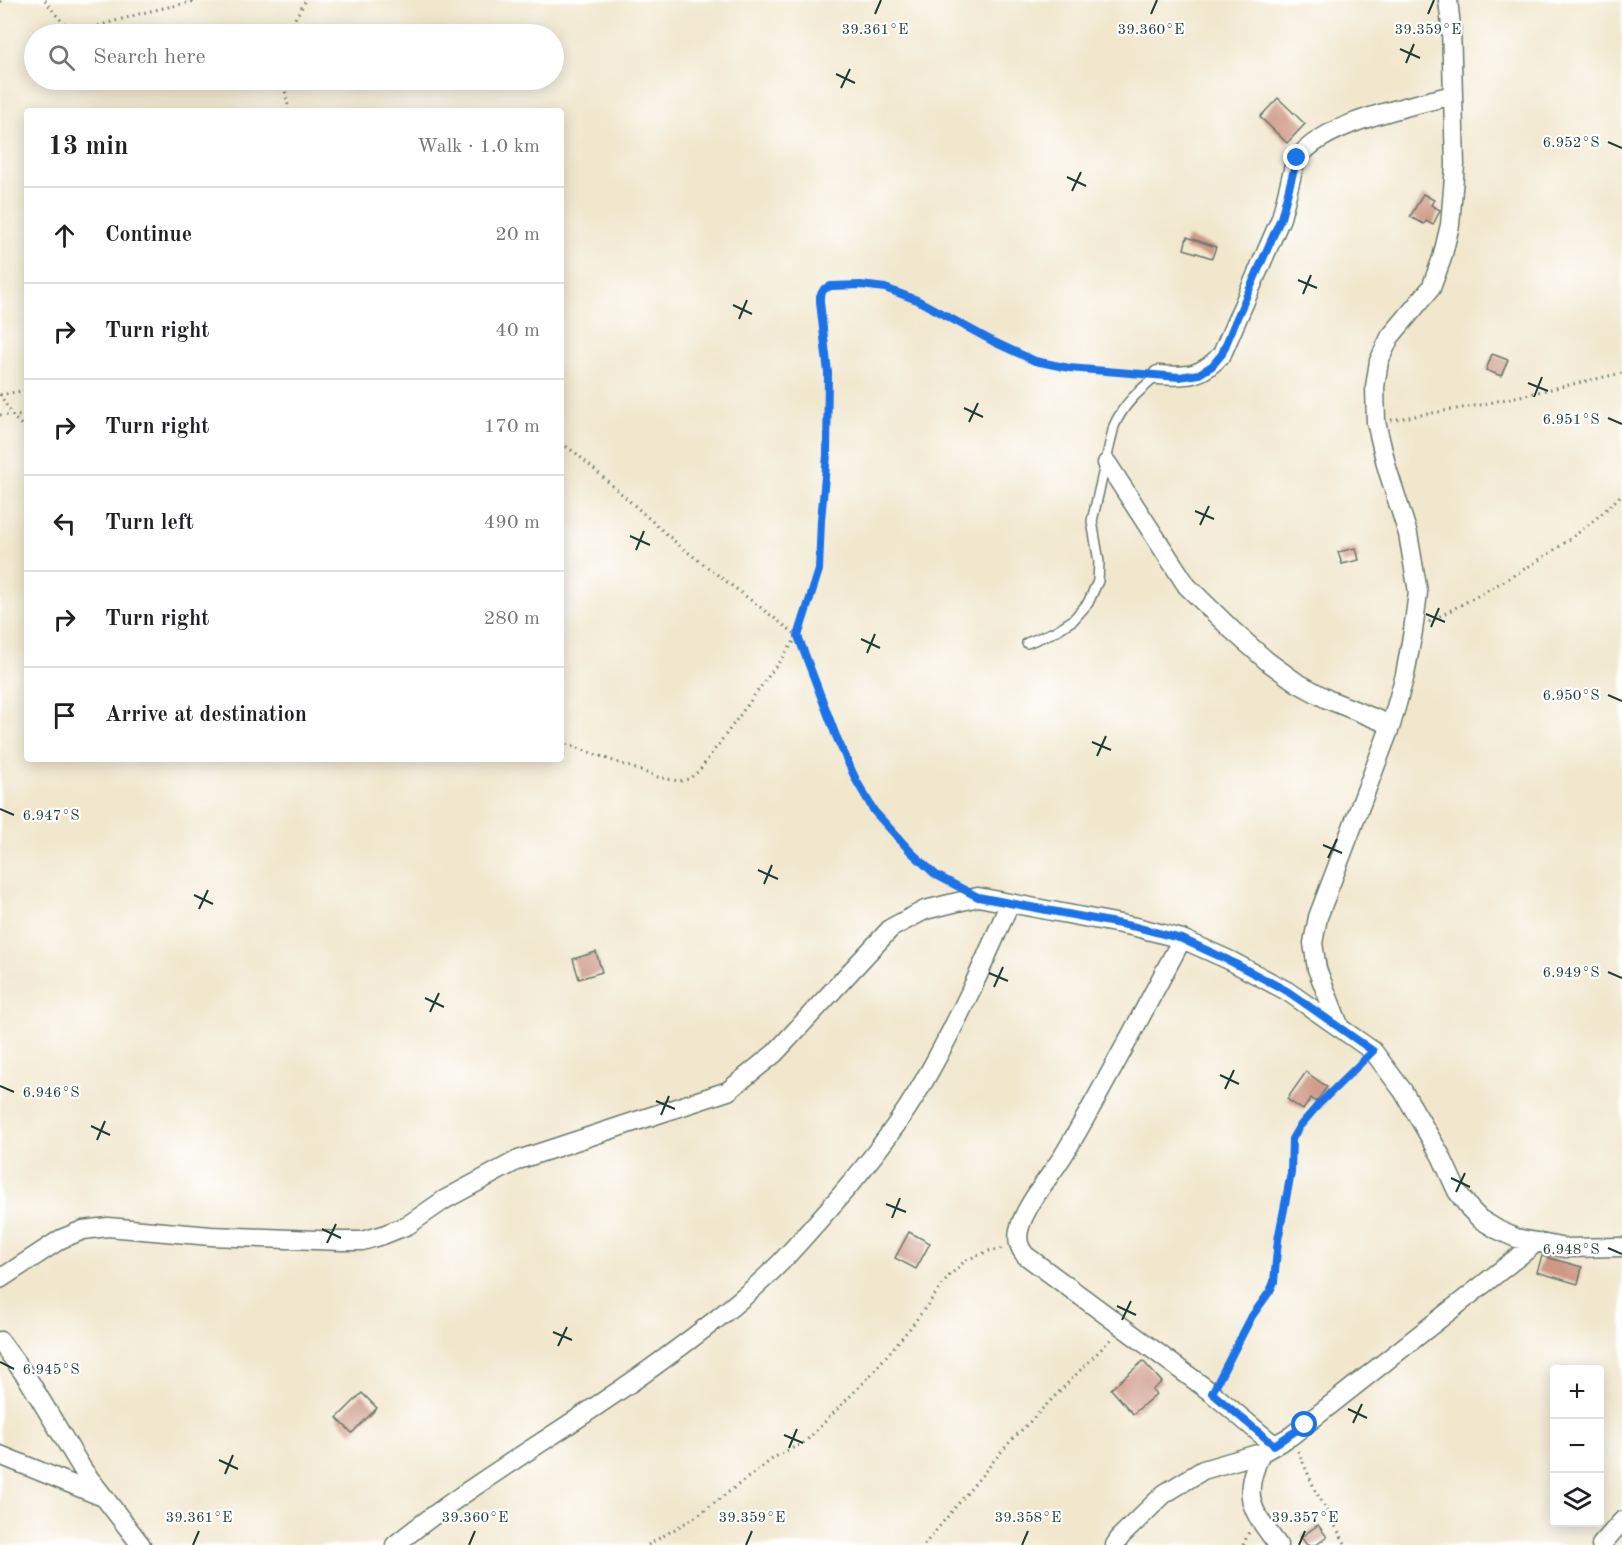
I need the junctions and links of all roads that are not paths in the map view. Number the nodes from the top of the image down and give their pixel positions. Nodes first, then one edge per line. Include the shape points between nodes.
1 (1448, 0) edge
2 (1453, 95) junction
3 (1158, 375) joint
4 (1107, 463) junction
5 (1027, 643) dead end
6 (1391, 725) junction
7 (1009, 905) junction
8 (1182, 939) junction
9 (1339, 1025) junction
10 (1537, 1242) junction
11 (1622, 1247) edge
12 (0, 1279) edge
13 (0, 1341) edge
14 (1268, 1449) junction
15 (0, 1455) edge
16 (105, 1498) junction
17 (1622, 1521) edge
18 (141, 1545) edge
19 (395, 1545) edge
20 (1115, 1545) edge
21 (1278, 1545) edge
22 (1601, 1545) edge

1 - 2 street
2 - 3 street via 1335,129 1305,148 1294,166 1281,218 1222,354 1199,374
2 - 6 street via 1455,165 1445,247 1431,288 1390,337 1379,362 1375,387 1376,422 1408,534 1418,592 1405,675
3 - 4 lane via 1120,411
4 - 5 lane via 1092,521 1098,581 1088,603 1073,620
4 - 6 street via 1187,586 1232,630 1296,682
6 - 9 street via 1318,917 1313,943 1317,969
7 - 8 street
7 - 12 street via 978,897 925,910 891,928 775,1053 728,1091 518,1160 444,1200 408,1225 383,1235 342,1241 99,1228 61,1239
7 - 19 street via 969,999 905,1112 869,1163 779,1264 657,1364 438,1510
8 - 9 street via 1287,991
8 - 14 street via 1101,1091 1029,1207 1019,1229 1018,1245 1025,1255 1212,1393
9 - 10 street via 1373,1051 1403,1091 1470,1209 1498,1230
10 - 11 street via 1564,1248
10 - 14 street via 1291,1436
13 - 16 street
14 - 20 street via 1203,1470 1164,1494
14 - 21 street via 1252,1478 1251,1498 1256,1516
15 - 16 street
16 - 18 street
17 - 22 street

